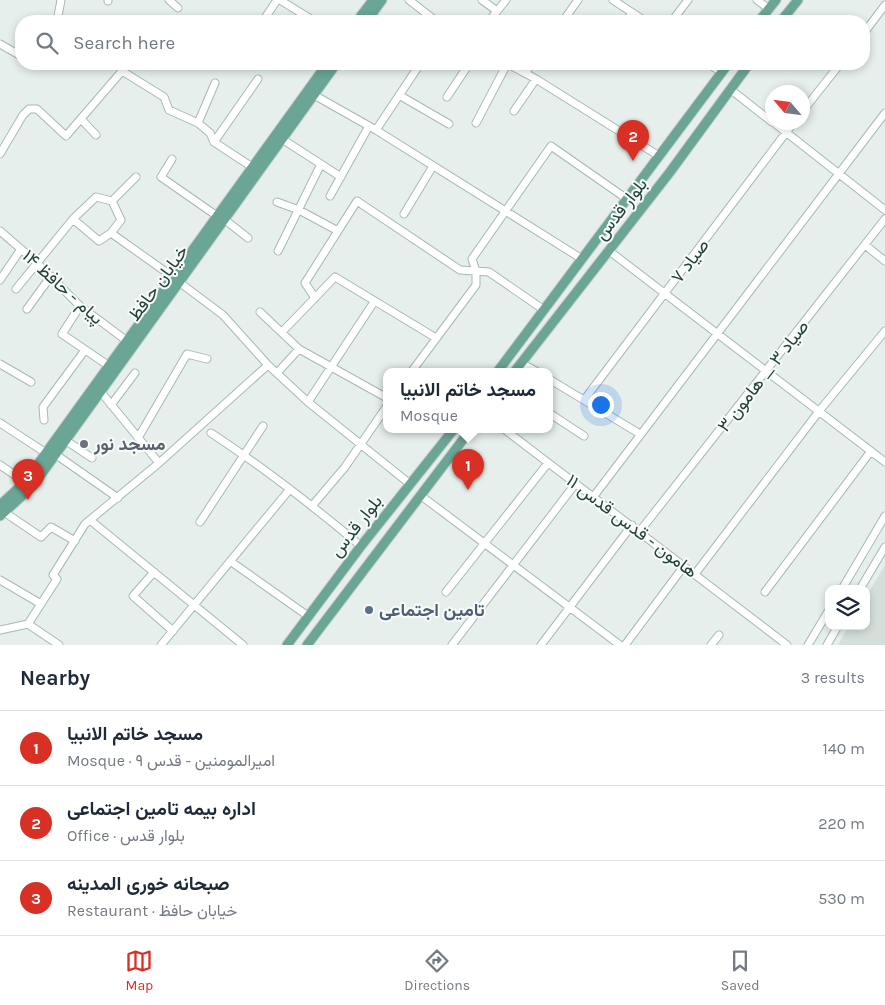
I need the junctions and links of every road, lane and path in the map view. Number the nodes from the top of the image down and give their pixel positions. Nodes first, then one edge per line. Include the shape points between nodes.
1 (61, 0) edge
2 (169, 0) edge
3 (278, 0) edge
4 (373, 0) edge
5 (382, 0) edge
6 (409, 0) edge
7 (482, 0) edge
8 (506, 0) edge
9 (578, 0) edge
10 (613, 0) edge
11 (688, 0) edge
12 (757, 0) edge
13 (776, 0) edge
14 (798, 0) edge
15 (885, 5) edge
16 (178, 8) dead end
17 (769, 9) junction
18 (497, 11) junction
19 (632, 13) joint
20 (58, 15) edge
21 (267, 15) edge
22 (304, 15) edge
23 (362, 15) edge
24 (371, 15) edge
25 (428, 15) edge
26 (494, 15) edge
27 (567, 15) edge
28 (635, 15) edge
29 (677, 15) edge
30 (764, 15) edge
31 (786, 15) edge
32 (870, 25) edge
33 (0, 44) edge
34 (15, 53) edge
35 (323, 70) edge
36 (332, 70) edge
37 (416, 70) edge
38 (465, 70) edge
39 (504, 70) edge
40 (519, 70) edge
41 (527, 70) edge
42 (719, 70) edge
43 (744, 70) edge
44 (835, 70) edge
45 (722, 72) joint
46 (525, 73) junction
47 (258, 79) dead end
48 (536, 79) junction
49 (215, 83) dead end
50 (730, 89) junction
51 (314, 95) junction
52 (399, 95) junction
53 (447, 97) dead end
54 (810, 102) edge
55 (514, 111) dead end
56 (885, 113) edge
57 (765, 116) edge
58 (82, 120) junction
59 (476, 122) dead end
60 (198, 123) junction
61 (450, 124) dead end
62 (369, 126) junction
63 (376, 130) junction
64 (782, 130) edge
65 (788, 130) edge
66 (786, 133) junction
67 (96, 135) dead end
68 (282, 139) junction
69 (214, 142) junction
70 (0, 154) edge
71 (659, 156) junction
72 (172, 158) dead end
73 (321, 164) junction
74 (433, 166) junction
75 (252, 167) junction
76 (839, 174) junction
77 (341, 176) junction
78 (136, 177) dead end
79 (330, 196) dead end
80 (626, 199) junction
81 (112, 201) junction
82 (277, 202) dead end
83 (299, 210) junction
84 (885, 210) edge
85 (506, 213) junction
86 (404, 214) dead end
87 (221, 217) junction
88 (73, 219) junction
89 (885, 220) edge
90 (0, 231) edge
91 (338, 231) junction
92 (111, 233) junction
93 (248, 238) dead end
94 (866, 245) junction
95 (21, 249) junction
96 (608, 250) junction
97 (278, 251) dead end
98 (582, 259) junction
99 (885, 261) edge
100 (36, 262) junction
101 (476, 271) junction
102 (51, 276) junction
103 (176, 279) junction
104 (0, 280) edge
105 (16, 289) dead end
106 (665, 294) junction
107 (315, 298) junction
108 (374, 302) junction
109 (80, 306) junction
110 (27, 309) dead end
111 (544, 310) junction
112 (260, 312) dead end
113 (885, 331) edge
114 (282, 332) junction
115 (718, 333) junction
116 (436, 338) junction
117 (127, 341) junction
118 (299, 348) junction
119 (85, 350) junction
120 (207, 359) dead end
121 (521, 362) junction
122 (0, 364) edge
123 (268, 365) junction
124 (109, 366) junction
125 (332, 367) junction
126 (415, 368) edge
127 (500, 368) edge
128 (516, 368) edge
129 (531, 368) edge
130 (767, 370) junction
131 (135, 373) dead end
132 (277, 373) junction
133 (553, 381) edge
134 (31, 382) dead end
135 (100, 391) junction
136 (383, 396) edge
137 (584, 400) junction
138 (308, 402) junction
139 (111, 405) junction
140 (820, 410) junction
141 (383, 412) edge
142 (553, 416) edge
143 (44, 420) dead end
144 (0, 423) edge
145 (263, 426) dead end
146 (451, 433) edge
147 (467, 433) edge
148 (509, 433) edge
149 (211, 434) dead end
150 (640, 434) junction
151 (584, 436) dead end
152 (138, 438) junction
153 (65, 440) junction
154 (360, 445) junction
155 (871, 451) junction
156 (50, 453) junction
157 (243, 454) junction
158 (92, 458) dead end
159 (548, 462) junction
160 (885, 462) edge
161 (159, 463) junction
162 (0, 465) edge
163 (25, 482) junction
164 (576, 483) junction
165 (410, 484) junction
166 (290, 489) junction
167 (420, 495) junction
168 (594, 496) junction
169 (118, 498) junction
170 (312, 506) junction
171 (1, 511) edge
172 (885, 516) edge
173 (90, 520) junction
174 (200, 522) dead end
175 (632, 525) junction
176 (640, 531) junction
177 (74, 541) junction
178 (484, 544) junction
179 (361, 546) junction
180 (885, 547) edge
181 (230, 561) junction
182 (513, 565) junction
183 (684, 566) junction
184 (154, 572) junction
185 (695, 574) junction
186 (0, 580) edge
187 (844, 585) edge
188 (862, 585) edge
189 (446, 592) dead end
190 (765, 592) dead end
191 (41, 604) junction
192 (194, 605) junction
193 (569, 607) junction
194 (308, 616) junction
195 (825, 617) edge
196 (28, 624) junction
197 (0, 630) edge
198 (836, 630) edge
199 (173, 631) junction
200 (718, 636) dead end
201 (59, 645) edge
202 (161, 645) edge
203 (243, 645) edge
204 (286, 645) edge
205 (307, 645) edge
206 (452, 645) edge
207 (541, 645) edge
208 (620, 645) edge
209 (625, 645) edge
210 (711, 645) edge
211 (787, 645) edge
212 (808, 645) edge
213 (827, 645) edge

1 - 20 street
2 - 16 street
3 - 21 street
3 - 22 street
4 - 23 main road
5 - 24 main road
6 - 25 street
7 - 18 street
8 - 18 street
9 - 27 street
10 - 19 street
11 - 29 street
12 - 17 street
13 - 17 main road
14 - 31 main road
15 - 32 street
17 - 30 main road
18 - 26 street
19 - 28 street
33 - 34 street
35 - 75 main road, خیابان حافظ
36 - 51 main road, خیابان حافظ
37 - 52 street
38 - 53 street
39 - 59 street
40 - 46 street
41 - 46 street
42 - 45 street
43 - 50 main road, بلوار قدس
44 - 54 street
45 - 71 main road, بلوار قدس
46 - 48 street
47 - 69 street
48 - 55 street
48 - 71 street
49 - 60 street
50 - 57 street
50 - 96 main road, بلوار قدس
51 - 62 street
51 - 68 main road, خیابان حافظ
52 - 61 street
52 - 63 street
56 - 76 street
58 - 60 street via 122,71 164,97 169,110
58 - 67 street
58 - 70 street via 66,136 37,109 29,109
60 - 69 street via 210,133
62 - 63 street
62 - 77 street
63 - 74 street
64 - 66 street
65 - 66 street, صیاد ۷
66 - 76 street
66 - 106 street, صیاد ۷
68 - 73 street
68 - 87 main road, خیابان حافظ
69 - 75 street
71 - 80 main road, بلوار قدس
72 - 87 street via 161,176
73 - 77 street
73 - 83 street
74 - 85 street
74 - 86 street
75 - 87 main road, خیابان حافظ
76 - 84 street
76 - 115 street
77 - 79 street
78 - 81 street
80 - 85 street via 552,146
80 - 98 main road, بلوار قدس
81 - 88 street via 96,197
81 - 92 street via 121,220
82 - 83 street
83 - 91 street
83 - 97 street
85 - 98 street
85 - 101 street via 472,259
87 - 93 street
87 - 103 main road, خیابان حافظ
88 - 92 street via 100,241
88 - 100 street
89 - 94 street, صیاد ۳ _ هامون ۳
90 - 95 street, پیام - حافظ ۱۴
91 - 101 street via 357,201 460,270
91 - 107 street via 305,284
92 - 103 street
94 - 99 street
94 - 130 street, صیاد ۳ _ هامون ۳
95 - 100 street, پیام - حافظ ۱۴
95 - 104 street
96 - 106 street
96 - 121 main road, بلوار قدس
98 - 111 main road, بلوار قدس
100 - 102 street, پیام - حافظ ۱۴
100 - 105 street
101 - 111 street via 489,272
101 - 116 street via 476,286
102 - 109 street, پیام - حافظ ۱۴
102 - 110 street
103 - 117 main road, خیابان حافظ
103 - 123 street via 223,315
103 - 135 main road, خیابان حافظ
106 - 115 street
106 - 137 street, صیاد ۷
107 - 108 street via 335,278
107 - 114 street
108 - 116 street
108 - 125 street
109 - 117 street, پیام - حافظ ۱۴
109 - 119 street via 62,334
111 - 127 main road, بلوار قدس
112 - 114 street
113 - 140 street
114 - 118 street
115 - 130 street
115 - 150 street
116 - 126 street
117 - 124 main road, خیابان حافظ
118 - 125 street
118 - 132 street
119 - 124 street
119 - 143 street via 43,407
120 - 152 street via 187,354
121 - 128 main road, بلوار قدس
121 - 129 street
122 - 134 street
123 - 132 street
123 - 161 street
124 - 156 main road, خیابان حافظ
125 - 136 street
125 - 138 street
130 - 140 street
130 - 176 street, صیاد ۳ _ هامون ۳
131 - 139 street
132 - 138 street
133 - 137 street
135 - 139 street
135 - 153 main road, خیابان حافظ
137 - 150 street
138 - 154 street
139 - 152 street
140 - 155 street
140 - 185 street
141 - 154 street
142 - 151 street
144 - 156 street
145 - 157 street
146 - 165 main road, بلوار قدس
147 - 167 main road, بلوار قدس
148 - 159 street, هامون - قدس قدس ۱۱
149 - 157 street
150 - 168 street
152 - 161 street
153 - 156 main road, خیابان حافظ
153 - 158 street
154 - 165 street
154 - 170 street
155 - 160 street
155 - 190 street
156 - 163 main road, خیابان حافظ
156 - 169 street
156 - 171 main road, خیابان حافظ via 32,486
157 - 166 street
157 - 174 street
159 - 164 street, هامون - قدس قدس ۱۱
159 - 178 street
161 - 169 street
162 - 163 street
163 - 171 main road, خیابان حافظ
164 - 168 street, هامون - قدس قدس ۱۱
164 - 182 street
165 - 179 main road, بلوار قدس
166 - 170 street
166 - 181 street
167 - 178 street
167 - 205 main road, بلوار قدس
168 - 175 street, هامون - قدس قدس ۱۱
169 - 173 street
170 - 179 street
171 - 177 street via 41,537 51,527
172 - 187 street
173 - 177 street
173 - 184 street
175 - 176 street, هامون - قدس قدس ۱۱
175 - 193 street
176 - 183 street, هامون - قدس قدس ۱۱
177 - 191 street via 53,575 57,579
178 - 182 street
178 - 189 street
179 - 194 main road, بلوار قدس
180 - 188 street
181 - 192 street
181 - 194 street
182 - 193 street
182 - 206 street
183 - 185 street, هامون - قدس قدس ۱۱
183 - 209 street
184 - 192 street
184 - 199 street via 133,596
185 - 211 street, هامون - قدس قدس ۱۱
186 - 191 street
191 - 196 street
192 - 199 street
192 - 203 street
193 - 207 street
193 - 208 street
194 - 204 main road, بلوار قدس
195 - 212 street
196 - 197 street
196 - 201 street
198 - 213 street
199 - 202 street
200 - 210 street

